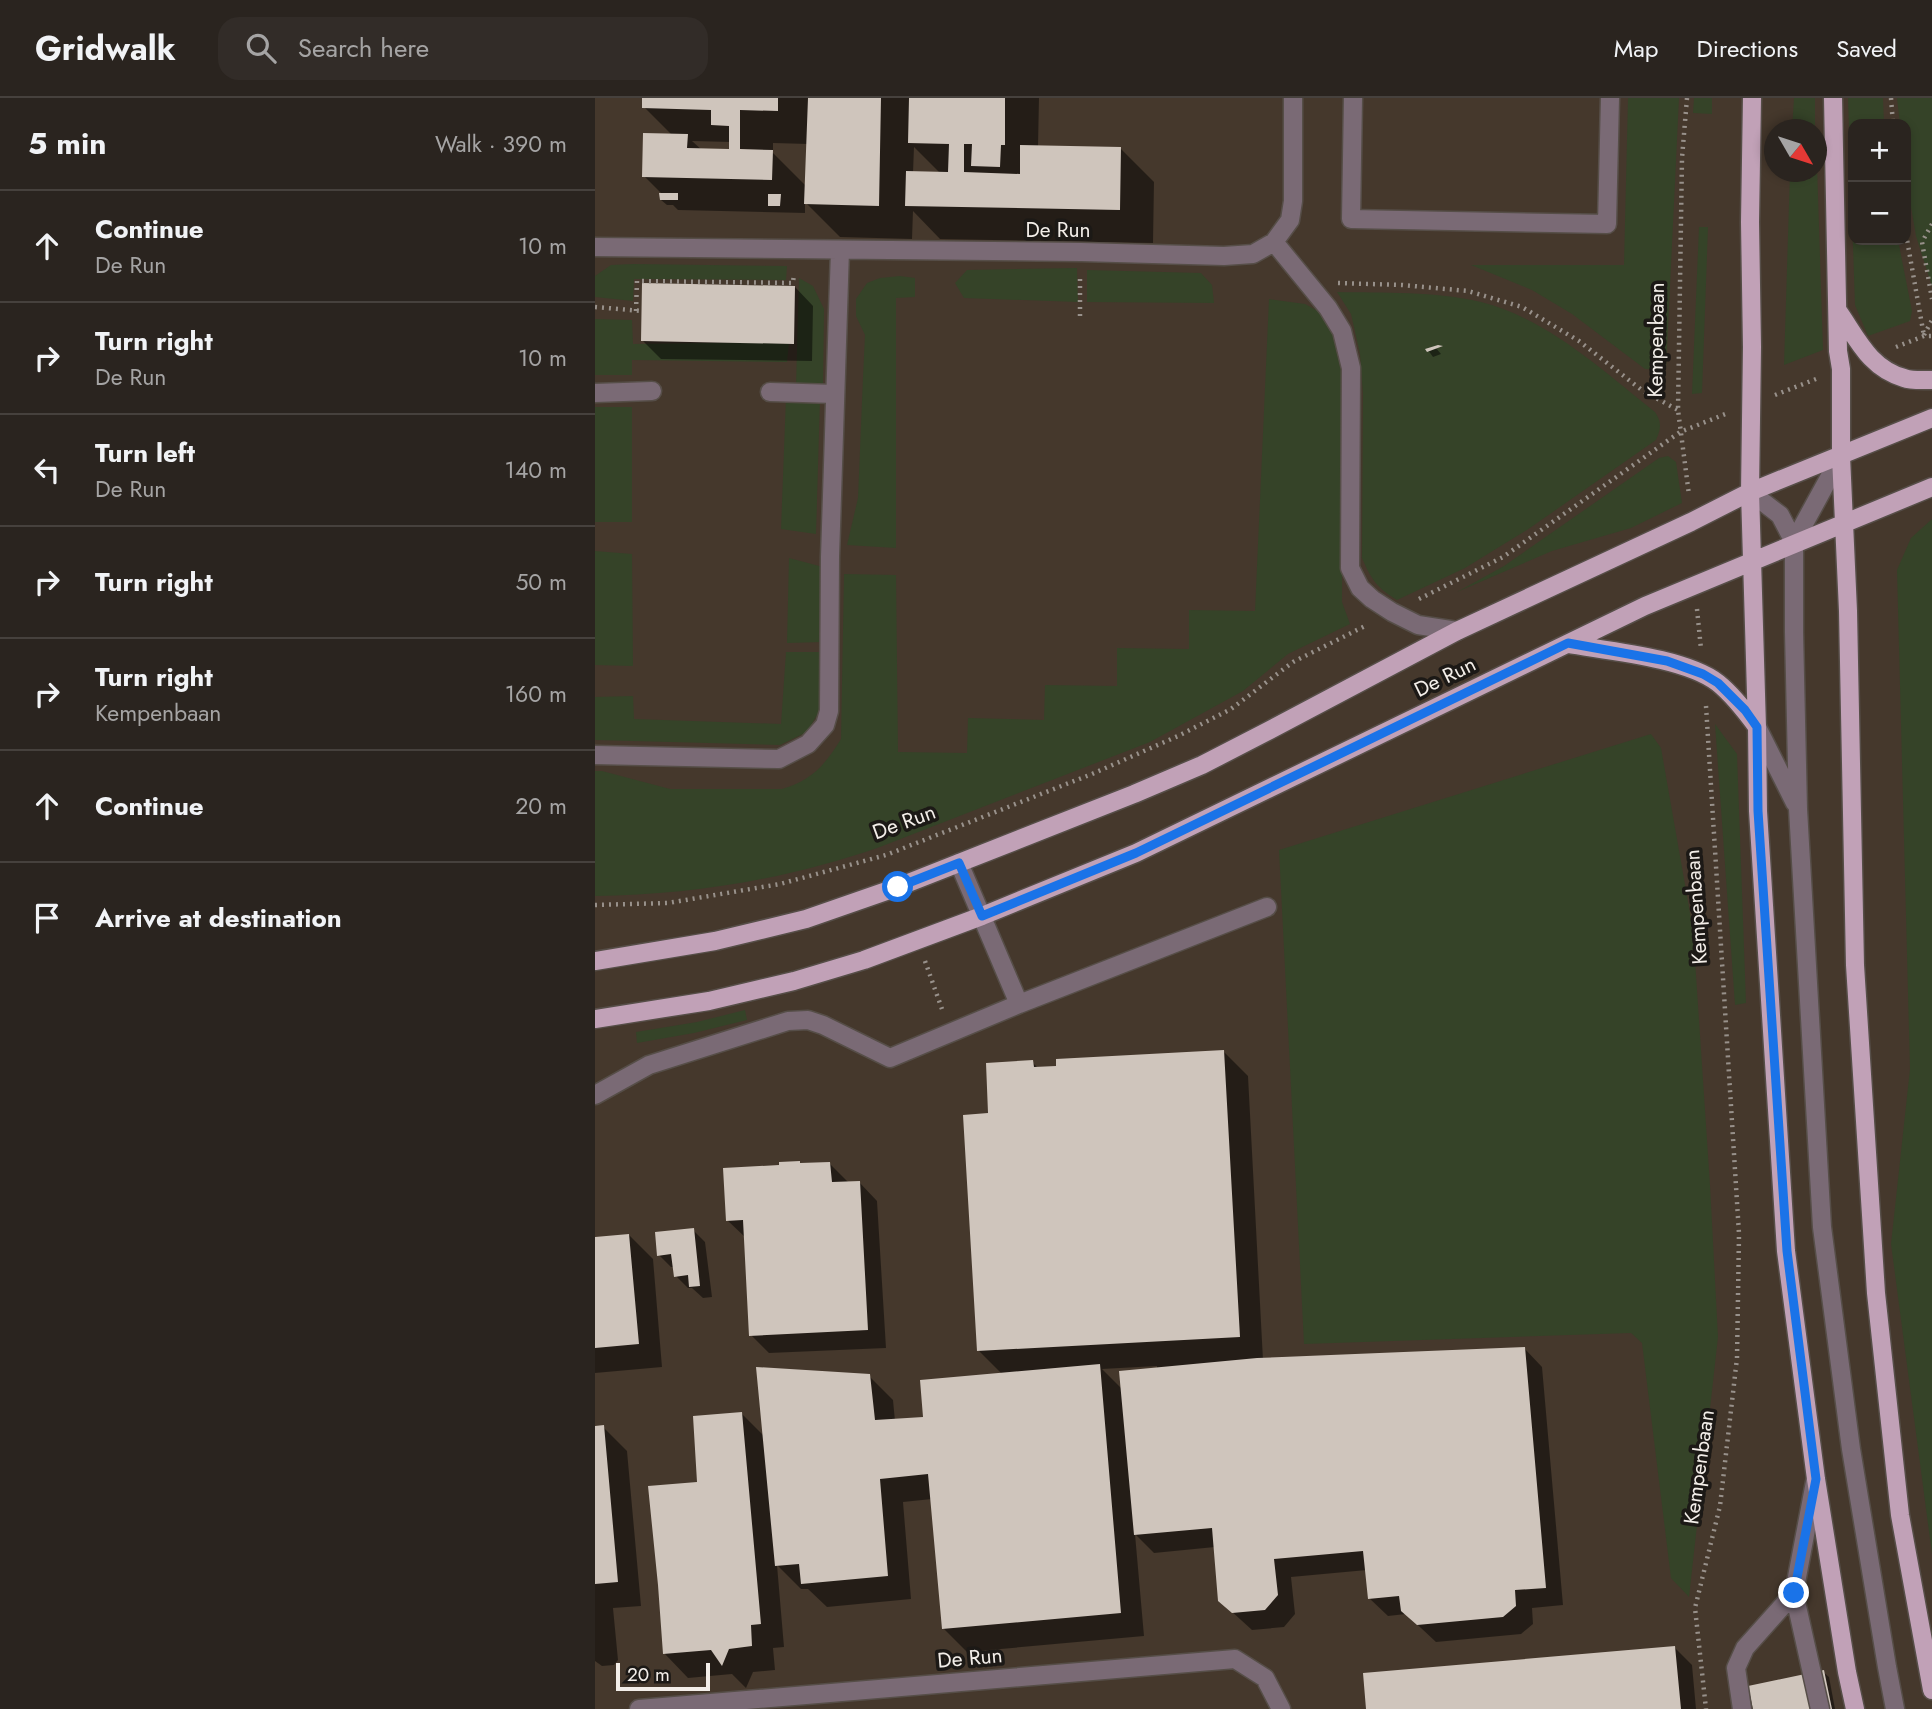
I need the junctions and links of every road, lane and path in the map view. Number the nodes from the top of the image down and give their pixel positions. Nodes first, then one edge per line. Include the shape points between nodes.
1 (1293, 98) edge
2 (1353, 98) edge
3 (1610, 98) edge
4 (1687, 98) edge
5 (1752, 98) edge
6 (1833, 98) edge
7 (1891, 98) edge
8 (1892, 119) edge
9 (1932, 224) edge
10 (1274, 242) junction
11 (1908, 245) edge
12 (595, 247) edge
13 (795, 249) junction
14 (840, 250) junction
15 (1080, 252) junction
16 (1331, 283) dead end
17 (1932, 299) edge
18 (595, 307) edge
19 (1838, 311) junction
20 (1080, 316) dead end
21 (1932, 320) edge
22 (1924, 336) junction
23 (1932, 336) edge
24 (1869, 358) junction
25 (1841, 369) junction
26 (1932, 380) edge
27 (652, 391) dead end
28 (770, 392) dead end
29 (595, 393) edge
30 (835, 394) junction
31 (1750, 404) junction
32 (1678, 410) junction
33 (1932, 418) edge
34 (1681, 432) junction
35 (1841, 456) junction
36 (1932, 487) edge
37 (1750, 492) junction
38 (1691, 522) junction
39 (1844, 523) junction
40 (1794, 542) junction
41 (1753, 560) junction
42 (1695, 586) junction
43 (1392, 612) junction
44 (1457, 631) junction
45 (1568, 643) junction
46 (1703, 674) junction
47 (1757, 727) junction
48 (595, 755) edge
49 (1798, 809) junction
50 (959, 863) junction
51 (595, 905) edge
52 (1268, 907) dead end
53 (982, 916) junction
54 (595, 961) edge
55 (1019, 1004) junction
56 (595, 1019) edge
57 (595, 1095) edge
58 (1816, 1479) junction
59 (1794, 1593) junction
60 (1932, 1690) edge
61 (639, 1709) edge
62 (1281, 1709) edge
63 (1706, 1709) edge
64 (1742, 1709) edge
65 (1820, 1709) edge
66 (1855, 1709) edge
67 (1895, 1709) edge

1 - 10 street via 1293,201 1290,220
2 - 3 street via 1351,219 1607,224
4 - 32 path, Kempenbaan
5 - 31 main road
6 - 19 main road
7 - 8 path
9 - 17 path via 1922,242
10 - 15 street, De Run via 1253,254 1224,256
10 - 43 street, De Run via 1342,331 1351,368 1350,568 1360,588
11 - 22 path
12 - 13 street, De Run
13 - 14 street, De Run
13 - 18 path via 793,283 638,281 639,311
14 - 15 street, De Run
14 - 30 street
15 - 20 path
16 - 32 path via 1468,290 1522,307
19 - 24 main road
19 - 25 main road
21 - 22 path
22 - 23 path
22 - 24 path
24 - 26 main road via 1905,379
25 - 31 path, De Run
25 - 35 main road
27 - 29 street
28 - 30 street
30 - 48 street via 825,725 808,744 779,759
31 - 34 path, De Run
31 - 37 main road
32 - 34 path, Kempenbaan
33 - 35 main road, De Run
34 - 38 path, Kempenbaan
34 - 43 path, De Run via 1503,557
35 - 37 main road, De Run
35 - 39 main road
35 - 40 street
36 - 39 main road, De Run
37 - 38 main road, De Run
37 - 40 street via 1780,515
37 - 41 main road
38 - 44 main road, De Run
39 - 40 main road, De Run
39 - 60 main road via 1855,965 1876,1293 1900,1515
40 - 41 main road, De Run
40 - 49 street
41 - 42 main road, De Run
41 - 47 main road
42 - 45 main road, De Run
42 - 46 path, Kempenbaan
43 - 44 street, De Run via 1418,625
43 - 51 path, De Run via 1293,662 1230,709 1178,736 886,855 779,884 668,903
44 - 50 main road, De Run via 1202,765
45 - 46 main road via 1667,661
45 - 53 main road, De Run via 1136,853
46 - 47 main road via 1718,683
46 - 63 path, Kempenbaan via 1739,1234 1737,1358 1720,1506 1695,1608
47 - 49 street
47 - 58 main road via 1758,811 1787,1251
49 - 67 street via 1822,1227 1850,1450
50 - 53 street
50 - 54 main road, De Run via 806,919 715,942
52 - 55 street
53 - 55 street
53 - 56 main road, De Run via 795,981 709,1001
55 - 57 street via 890,1058 823,1025 788,1021 649,1065
58 - 59 street
58 - 66 main road
59 - 64 street via 1745,1648 1736,1668
59 - 65 street
61 - 62 street, De Run via 1235,1659 1265,1678

